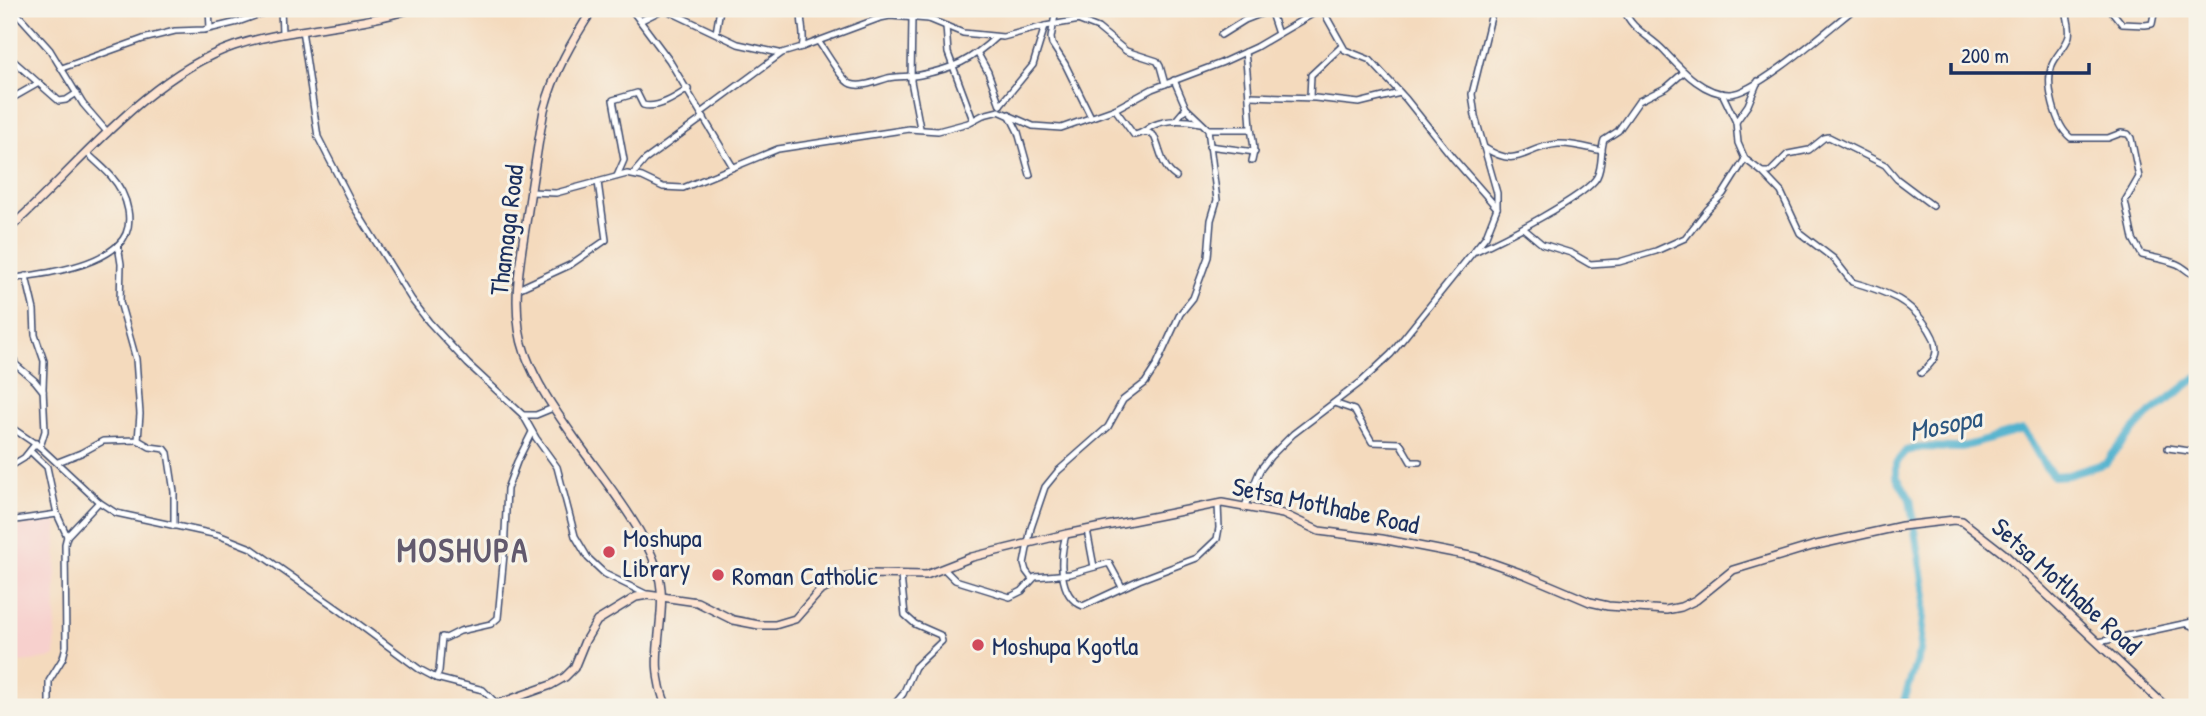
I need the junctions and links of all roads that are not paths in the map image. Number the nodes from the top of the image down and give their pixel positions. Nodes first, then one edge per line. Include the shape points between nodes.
1 (13, 9) edge
2 (209, 9) edge
3 (274, 9) edge
4 (411, 9) edge
5 (593, 9) edge
6 (631, 9) edge
7 (720, 9) edge
8 (802, 9) edge
9 (932, 9) edge
10 (1056, 9) edge
11 (1118, 9) edge
12 (1493, 9) edge
13 (1624, 9) edge
14 (1854, 9) edge
15 (2066, 9) edge
16 (2110, 9) edge
17 (2155, 9) edge
18 (282, 10) edge
19 (1270, 10) edge
20 (1319, 10) edge
21 (675, 11) edge
22 (912, 17) junction
23 (929, 19) junction
24 (640, 20) junction
25 (1080, 20) junction
26 (1054, 24) junction
27 (946, 26) junction
28 (1045, 26) junction
29 (210, 28) junction
30 (302, 30) junction
31 (282, 33) junction
32 (716, 33) junction
33 (1278, 34) junction
34 (1221, 35) dead end
35 (996, 37) junction
36 (818, 41) junction
37 (1342, 46) junction
38 (802, 47) junction
39 (761, 49) junction
40 (1245, 52) junction
41 (782, 53) junction
42 (978, 54) junction
43 (9, 57) edge
44 (764, 65) junction
45 (951, 66) junction
46 (62, 68) junction
47 (1684, 72) junction
48 (911, 76) junction
49 (1174, 80) junction
50 (1758, 81) junction
51 (1165, 83) junction
52 (37, 84) junction
53 (688, 89) junction
54 (77, 93) junction
55 (1400, 93) junction
56 (1723, 93) junction
57 (1250, 96) junction
58 (1310, 97) junction
59 (9, 100) edge
60 (1001, 108) junction
61 (1186, 108) junction
62 (1115, 109) junction
63 (1009, 114) junction
64 (703, 115) junction
65 (1091, 117) junction
66 (973, 120) junction
67 (1175, 121) junction
68 (1736, 122) junction
69 (1205, 126) junction
70 (920, 128) junction
71 (1251, 129) junction
72 (108, 133) junction
73 (1143, 133) junction
74 (1209, 146) junction
75 (1485, 148) junction
76 (1602, 151) junction
77 (1255, 152) junction
78 (87, 153) junction
79 (1745, 159) junction
80 (1252, 161) dead end
81 (733, 167) junction
82 (1762, 172) junction
83 (633, 174) junction
84 (1030, 175) dead end
85 (617, 176) junction
86 (1176, 177) dead end
87 (598, 182) junction
88 (531, 192) junction
89 (1933, 206) dead end
90 (1497, 208) junction
91 (1523, 228) junction
92 (9, 229) edge
93 (118, 245) junction
94 (1474, 252) junction
95 (2197, 275) edge
96 (26, 276) junction
97 (9, 279) edge
98 (518, 289) junction
99 (9, 331) edge
100 (1921, 373) dead end
101 (43, 391) junction
102 (1334, 402) junction
103 (553, 408) junction
104 (523, 415) junction
105 (9, 426) edge
106 (532, 432) junction
107 (138, 440) junction
108 (38, 445) junction
109 (2168, 448) dead end
110 (30, 451) junction
111 (2197, 452) edge
112 (58, 462) junction
113 (1419, 462) dead end
114 (9, 467) edge
115 (99, 502) junction
116 (1217, 504) junction
117 (1245, 506) junction
118 (57, 514) junction
119 (9, 521) edge
120 (174, 526) junction
121 (1087, 530) junction
122 (1066, 534) junction
123 (67, 536) junction
124 (1027, 543) junction
125 (1094, 567) junction
126 (944, 569) junction
127 (1063, 575) junction
128 (901, 576) junction
129 (1032, 579) junction
130 (1122, 587) junction
131 (648, 596) junction
132 (662, 599) junction
133 (2197, 621) edge
134 (2187, 624) junction
135 (2197, 628) edge
136 (2099, 642) junction
137 (436, 678) junction
138 (493, 706) edge
139 (49, 707) edge
140 (667, 707) edge
141 (892, 707) edge
142 (2166, 707) edge

1 - 46 street
2 - 29 street
3 - 29 street
4 - 30 street
5 - 88 street, Thamaga Road via 549,89
6 - 24 street
7 - 32 street
8 - 38 street
9 - 23 street
10 - 26 street
11 - 25 street
12 - 75 street via 1472,94
13 - 47 street via 1635,29
14 - 50 street via 1782,68
15 - 95 street via 2069,37 2053,64 2050,81 2062,126 2071,138 2108,138 2121,133 2132,138 2139,174 2125,201 2134,242 2142,255 2181,265
16 - 17 street via 2120,23 2139,25 2152,24
18 - 31 street
19 - 20 street
19 - 33 street
19 - 34 street
20 - 33 street
20 - 37 street
21 - 24 street via 661,9
21 - 32 street
22 - 23 street
22 - 36 street via 880,18
22 - 48 street
23 - 27 street
24 - 53 street
25 - 26 street
25 - 51 street via 1126,51 1157,61
26 - 28 street
26 - 65 street via 1052,44
27 - 35 street
27 - 45 street
28 - 35 street
28 - 60 street via 1033,65
29 - 46 street via 143,39
30 - 31 street
30 - 104 street via 318,137 354,207 420,311
31 - 72 street via 232,47 190,66
32 - 39 street
33 - 40 street
35 - 42 street
36 - 38 street
36 - 48 street via 850,84
37 - 55 street via 1370,60
37 - 58 street via 1311,75
38 - 41 street
39 - 41 street
39 - 44 street
40 - 49 street
40 - 57 street
41 - 44 street
42 - 45 street
42 - 60 street
43 - 52 street
44 - 64 street
45 - 48 street
45 - 66 street
46 - 54 street
47 - 56 street
47 - 76 street via 1639,101 1618,131 1604,139
48 - 70 street
49 - 51 street
49 - 61 street
50 - 56 street via 1735,94
50 - 68 street
51 - 62 street
52 - 54 street via 59,101
52 - 59 street
53 - 64 street
53 - 85 street via 649,107 637,93 613,100 624,160
54 - 72 street
55 - 58 street via 1359,103
55 - 90 street
56 - 68 street
57 - 58 street
57 - 71 street
60 - 63 street
60 - 66 street
61 - 67 street
61 - 69 street
62 - 65 street
62 - 73 street via 1132,134
63 - 65 street via 1033,126 1054,129
63 - 84 street
64 - 81 street
64 - 83 street
66 - 70 street via 938,131
67 - 69 street
67 - 73 street via 1157,124
68 - 79 street
69 - 71 street
69 - 74 street
70 - 81 street via 778,149
71 - 77 street
72 - 78 street
73 - 86 street via 1154,136 1159,156
74 - 77 street
74 - 124 street via 1217,200 1210,250 1193,298 1145,383 1123,400 1108,427 1049,480
75 - 76 street via 1506,158 1557,144
75 - 90 street
76 - 91 street via 1598,175 1587,188
77 - 80 street
78 - 92 street
78 - 93 street via 112,177 129,208
79 - 82 street
79 - 91 street via 1723,194 1685,238 1619,262 1590,264 1542,244
81 - 83 street via 673,189
82 - 89 street via 1770,172 1788,154 1809,150 1829,137 1885,165
82 - 100 street via 1781,192 1797,229 1834,259 1852,282 1899,300 1914,312 1928,330 1936,352
83 - 85 street
85 - 87 street
87 - 88 street via 556,193
87 - 98 street via 606,240 570,265
88 - 98 street, Thamaga Road
90 - 94 street
91 - 94 street
93 - 96 street via 87,262
93 - 107 street via 120,302 136,359
94 - 102 street via 1391,354
96 - 97 street
96 - 101 street via 44,361
98 - 103 street, Thamaga Road via 524,351
99 - 101 street via 15,365
101 - 108 street via 45,431
102 - 113 street via 1353,410 1372,442 1400,443 1411,462
102 - 117 street via 1270,457
103 - 104 street
103 - 132 street, Thamaga Road via 637,528 657,568
104 - 106 street
105 - 108 street
106 - 131 street via 557,467 575,536 588,558 605,574
106 - 137 street via 507,489 498,618 442,637
107 - 112 street via 103,441
107 - 120 street via 168,453
108 - 110 street
108 - 112 street
109 - 111 street
110 - 114 street
110 - 118 street via 47,467
112 - 115 street
115 - 120 street via 116,513
115 - 123 street
116 - 117 street, Setsa Motlhabe Road
116 - 121 street, Setsa Motlhabe Road
116 - 130 street via 1217,539 1197,558
117 - 136 street, Setsa Motlhabe Road via 1283,514 1319,531 1475,557 1590,602 1666,610 1696,600 1733,570 1812,546 1954,520 1970,526
118 - 119 street
118 - 123 street
120 - 137 street via 251,548
121 - 122 street, Setsa Motlhabe Road
121 - 125 street
122 - 124 street, Setsa Motlhabe Road
122 - 127 street
123 - 139 street via 66,646 49,681
124 - 126 street, Setsa Motlhabe Road via 972,556
124 - 129 street via 1024,568
125 - 127 street
125 - 130 street via 1111,563
126 - 128 street, Setsa Motlhabe Road
126 - 129 street via 955,580 1005,596 1016,595
127 - 129 street
127 - 130 street via 1080,606
128 - 132 street, Setsa Motlhabe Road via 844,578 819,592 795,618 775,625 747,624 696,602
128 - 141 street via 905,615 940,635 942,641 915,667
131 - 132 street, Setsa Motlhabe Road
131 - 138 street via 636,597 597,621 565,677
132 - 140 street, Thamaga Road via 656,665
133 - 134 street
134 - 135 street
134 - 136 street
136 - 142 street, Setsa Motlhabe Road
137 - 138 street via 484,690

